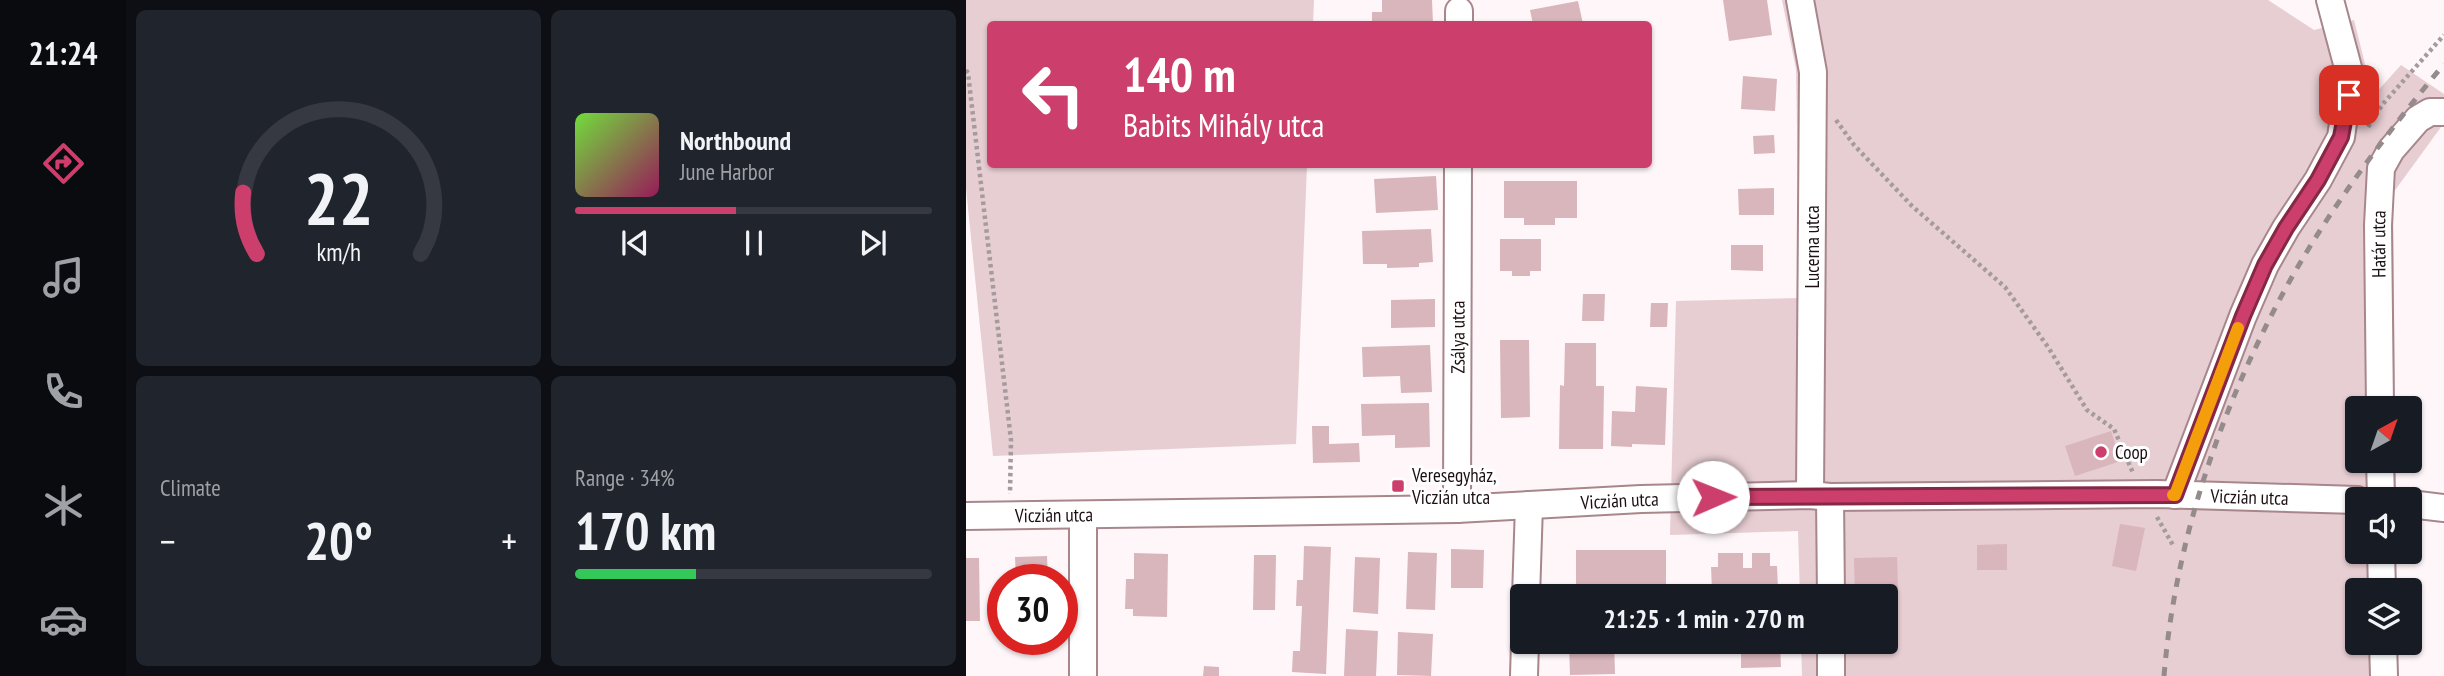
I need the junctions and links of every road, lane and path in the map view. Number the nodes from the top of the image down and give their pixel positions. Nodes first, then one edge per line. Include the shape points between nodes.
1 (1800, 0) edge
2 (2330, 0) edge
3 (966, 70) edge
4 (1813, 86) junction
5 (2444, 112) edge
6 (1458, 168) edge
7 (2380, 396) edge
8 (2145, 495) junction
9 (2175, 495) junction
10 (1820, 496) junction
11 (2345, 500) edge
12 (1529, 505) junction
13 (2422, 505) edge
14 (2444, 508) edge
15 (1457, 509) junction
16 (1083, 515) junction
17 (966, 516) edge
18 (1009, 516) junction
19 (2174, 547) dead end
20 (1526, 584) edge
21 (1830, 584) edge
22 (1525, 654) edge
23 (1831, 654) edge
24 (2383, 655) edge
25 (1083, 676) edge
26 (1524, 676) edge
27 (1831, 676) edge
28 (2384, 676) edge

1 - 4 street, Lucerna utca
2 - 9 street via 2350,75 2341,137 2265,265
3 - 18 path via 1012,440
4 - 8 path via 1854,145 1912,206 2005,287 2087,410 2114,429
4 - 10 street, Lucerna utca
5 - 7 street, Határ utca via 2430,112 2418,119 2381,168
6 - 15 street, Zsálya utca
8 - 9 street, Viczián utca
8 - 10 street, Viczián utca
8 - 19 path
9 - 11 street, Viczián utca
10 - 12 street, Viczián utca
10 - 21 street, Lucerna utca
12 - 15 street, Viczián utca
12 - 20 street
13 - 14 street
15 - 16 street, Viczián utca
16 - 18 street, Viczián utca
16 - 25 street
17 - 18 street, Viczián utca
22 - 26 street
23 - 27 street
24 - 28 street

